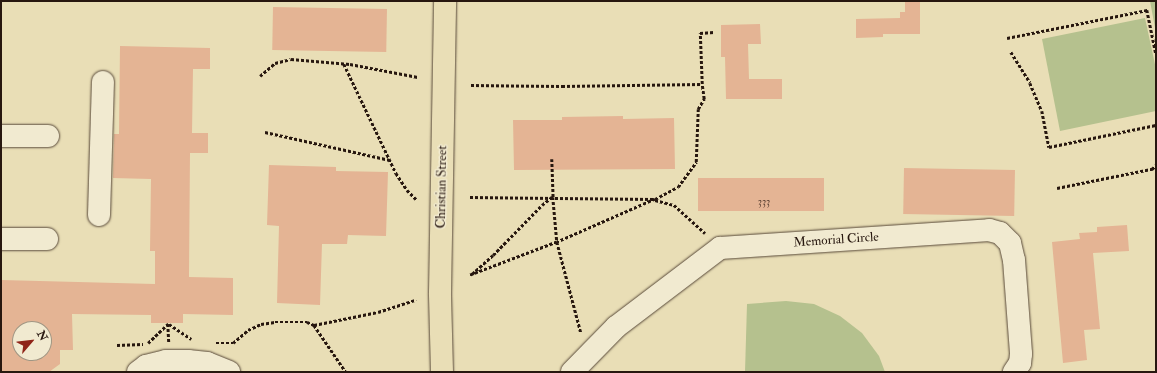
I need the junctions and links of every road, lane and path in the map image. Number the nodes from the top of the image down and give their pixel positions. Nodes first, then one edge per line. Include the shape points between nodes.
1 (445, 1) edge
2 (714, 32) dead end
3 (1007, 38) dead end
4 (1010, 52) dead end
5 (1156, 54) edge
6 (344, 64) junction
7 (260, 76) dead end
8 (418, 76) dead end
9 (103, 82) dead end
10 (702, 84) junction
11 (471, 85) dead end
12 (1156, 125) edge
13 (265, 132) dead end
14 (1, 136) edge
15 (48, 136) dead end
16 (552, 159) dead end
17 (390, 160) junction
18 (1156, 165) edge
19 (1156, 168) edge
20 (1152, 169) junction
21 (1057, 188) dead end
22 (470, 196) dead end
23 (553, 197) junction
24 (416, 199) dead end
25 (655, 200) junction
26 (99, 215) dead end
27 (1, 238) edge
28 (47, 239) dead end
29 (557, 242) junction
30 (720, 248) junction
31 (416, 300) dead end
32 (314, 325) junction
33 (197, 343) dead end
34 (233, 343) dead end
35 (147, 344) dead end
36 (587, 355) junction
37 (138, 372) edge
38 (229, 372) edge
39 (346, 372) edge
40 (442, 372) edge
41 (572, 372) edge
42 (1014, 372) edge

1 - 40 main road, Christian Street via 440,293
2 - 10 path via 700,33
3 - 5 path via 1147,10
4 - 12 path via 1030,83 1042,111 1049,147
6 - 7 path via 291,59 275,63
6 - 8 path
6 - 17 path
9 - 26 street
10 - 11 path
10 - 25 path via 704,100 698,109 696,162 678,187
13 - 17 path
14 - 15 street
16 - 23 path
17 - 24 path via 407,190
18 - 20 path
19 - 20 path
20 - 21 path
22 - 23 path
23 - 25 path
23 - 29 path
23 - 29 path via 470,276
25 - 29 path
25 - 30 path via 674,205
27 - 28 street
29 - 36 path
30 - 36 street via 616,327
30 - 42 street, Memorial Circle via 989,230 1000,233 1010,243 1014,260 1021,354 1020,363
31 - 32 path via 378,312
32 - 34 path via 307,322 261,324 248,330
32 - 39 path
33 - 35 path via 168,324
36 - 41 street
37 - 38 street via 146,366 166,361 188,361 207,363

